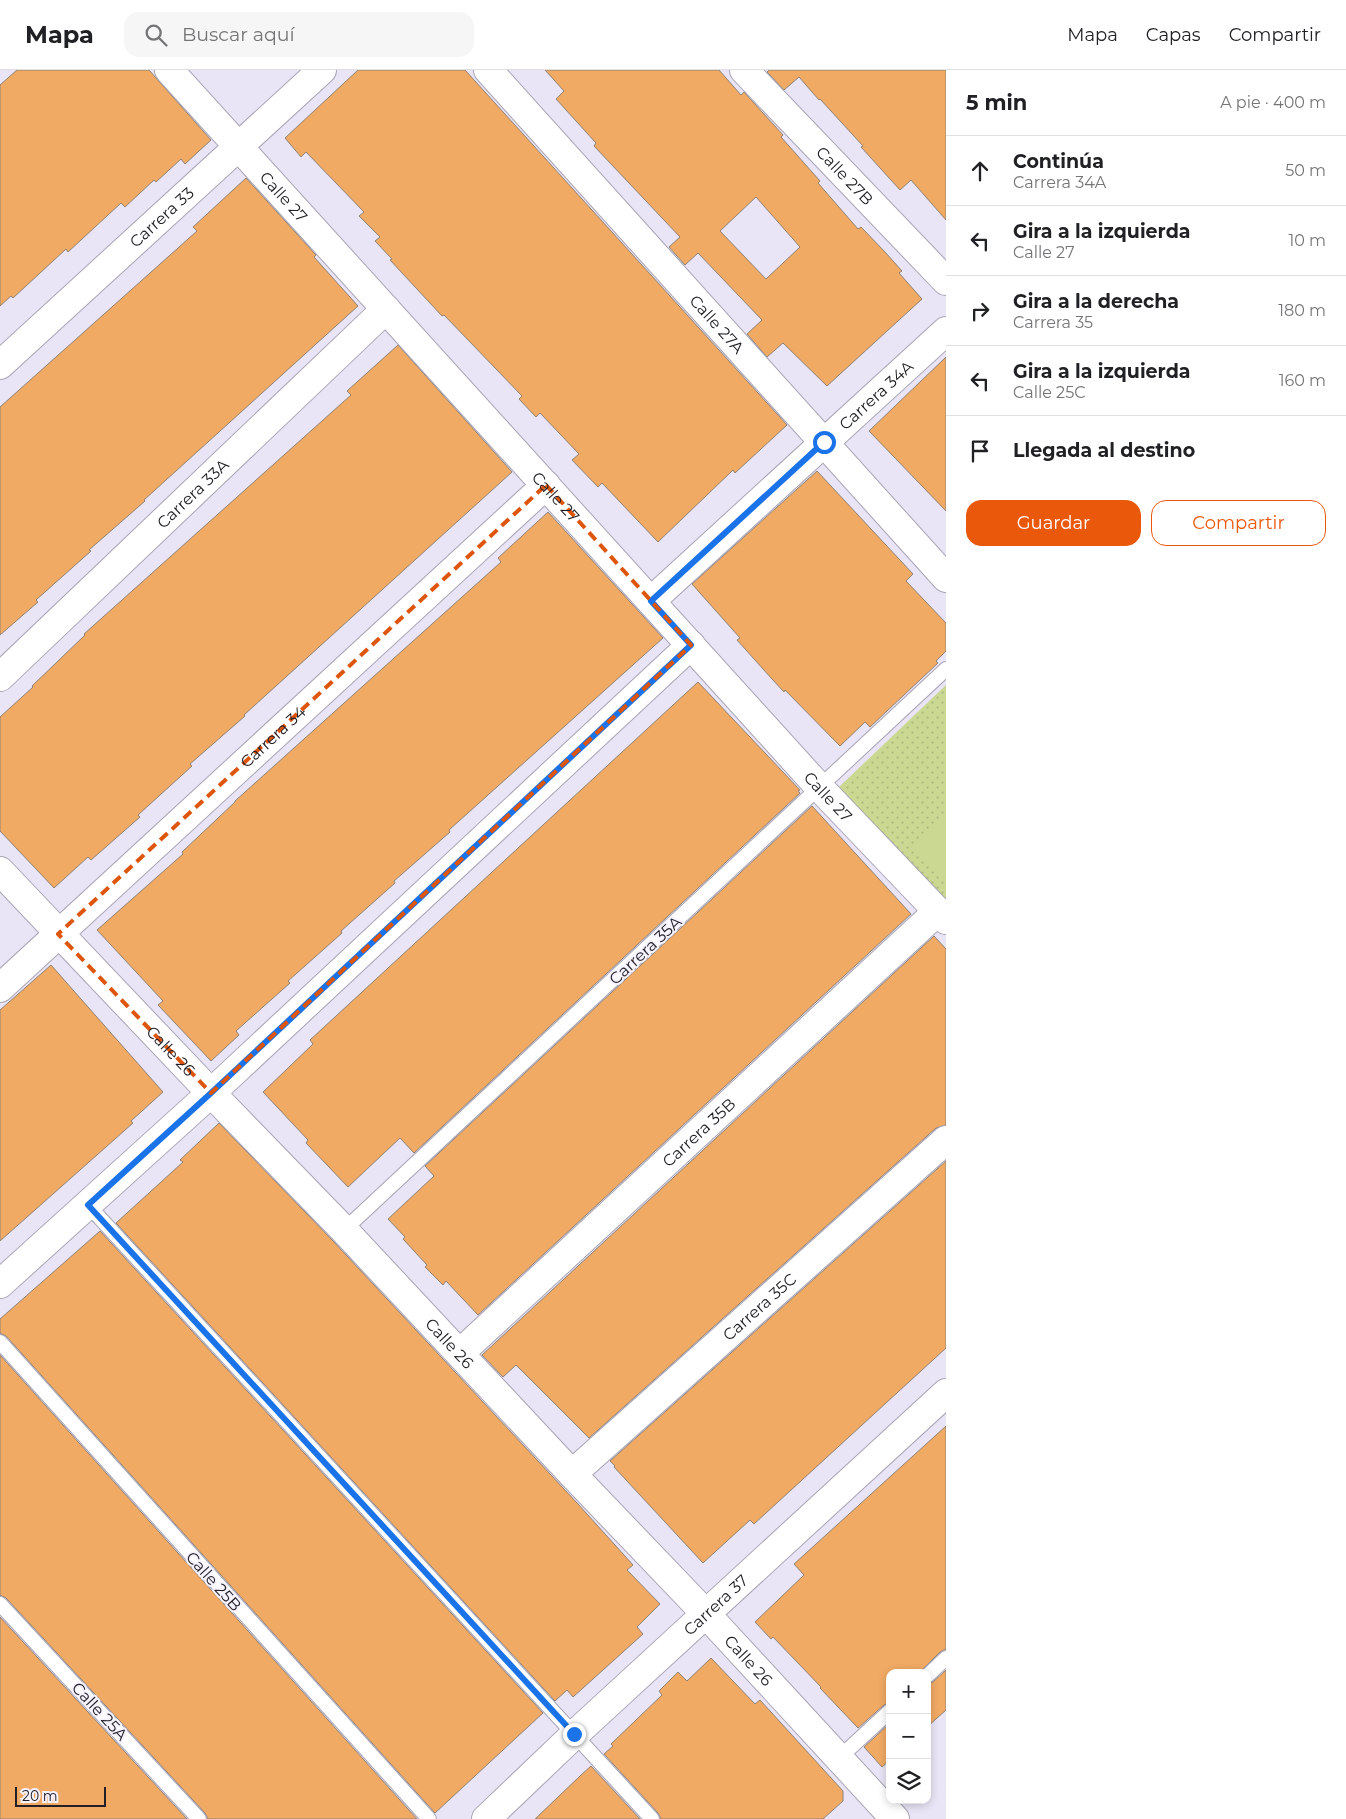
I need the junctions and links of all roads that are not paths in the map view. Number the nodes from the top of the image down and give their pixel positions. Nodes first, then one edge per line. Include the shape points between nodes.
1 (168, 70) edge
2 (322, 70) edge
3 (488, 70) edge
4 (744, 70) edge
5 (238, 147) junction
6 (946, 281) edge
7 (386, 309) junction
8 (946, 331) edge
9 (0, 365) edge
10 (824, 442) junction
11 (546, 485) junction
12 (946, 578) edge
13 (651, 601) junction
14 (691, 645) junction
15 (946, 669) edge
16 (0, 677) edge
17 (820, 788) junction
18 (0, 871) edge
19 (942, 916) edge
20 (58, 934) junction
21 (0, 988) edge
22 (211, 1093) junction
23 (946, 1140) edge
24 (88, 1205) junction
25 (344, 1230) junction
26 (0, 1284) edge
27 (0, 1342) edge
28 (460, 1353) junction
29 (946, 1393) edge
30 (572, 1474) junction
31 (0, 1604) edge
32 (706, 1614) junction
33 (946, 1658) edge
34 (931, 1672) edge
35 (887, 1714) edge
36 (574, 1734) junction
37 (839, 1758) junction
38 (200, 1819) edge
39 (429, 1819) edge
40 (486, 1819) edge
41 (652, 1819) edge
42 (895, 1819) edge

1 - 5 street, Calle 27
2 - 5 street, Carrera 33
3 - 10 street, Calle 27A
4 - 6 street, Calle 27B
5 - 7 street, Calle 27
5 - 9 street, Carrera 33
7 - 11 street, Calle 27
7 - 16 street, Carrera 33A
8 - 10 street, Carrera 34A
10 - 12 street, Calle 27A
10 - 13 street, Carrera 34A
11 - 13 street, Calle 27
11 - 20 street, Carrera 34
13 - 14 street, Calle 27
14 - 17 street, Calle 27
14 - 22 street
15 - 17 lane, Carrera 35A
17 - 19 street, Calle 27
17 - 25 lane, Carrera 35A
18 - 20 street, Calle 26
19 - 28 street, Carrera 35B
20 - 21 street, Carrera 34
20 - 22 street, Calle 26
22 - 24 street
22 - 25 street, Calle 26
23 - 30 street, Carrera 35C
24 - 26 street
24 - 36 lane
25 - 28 street, Calle 26
27 - 39 lane, Calle 25B
28 - 30 street, Calle 26
29 - 32 street, Carrera 37
30 - 32 street, Calle 26
31 - 38 lane, Calle 25A
32 - 36 street, Carrera 37
32 - 37 street, Calle 26
33 - 34 lane
35 - 37 lane
36 - 40 street, Carrera 37
36 - 41 lane
37 - 42 street, Calle 26

